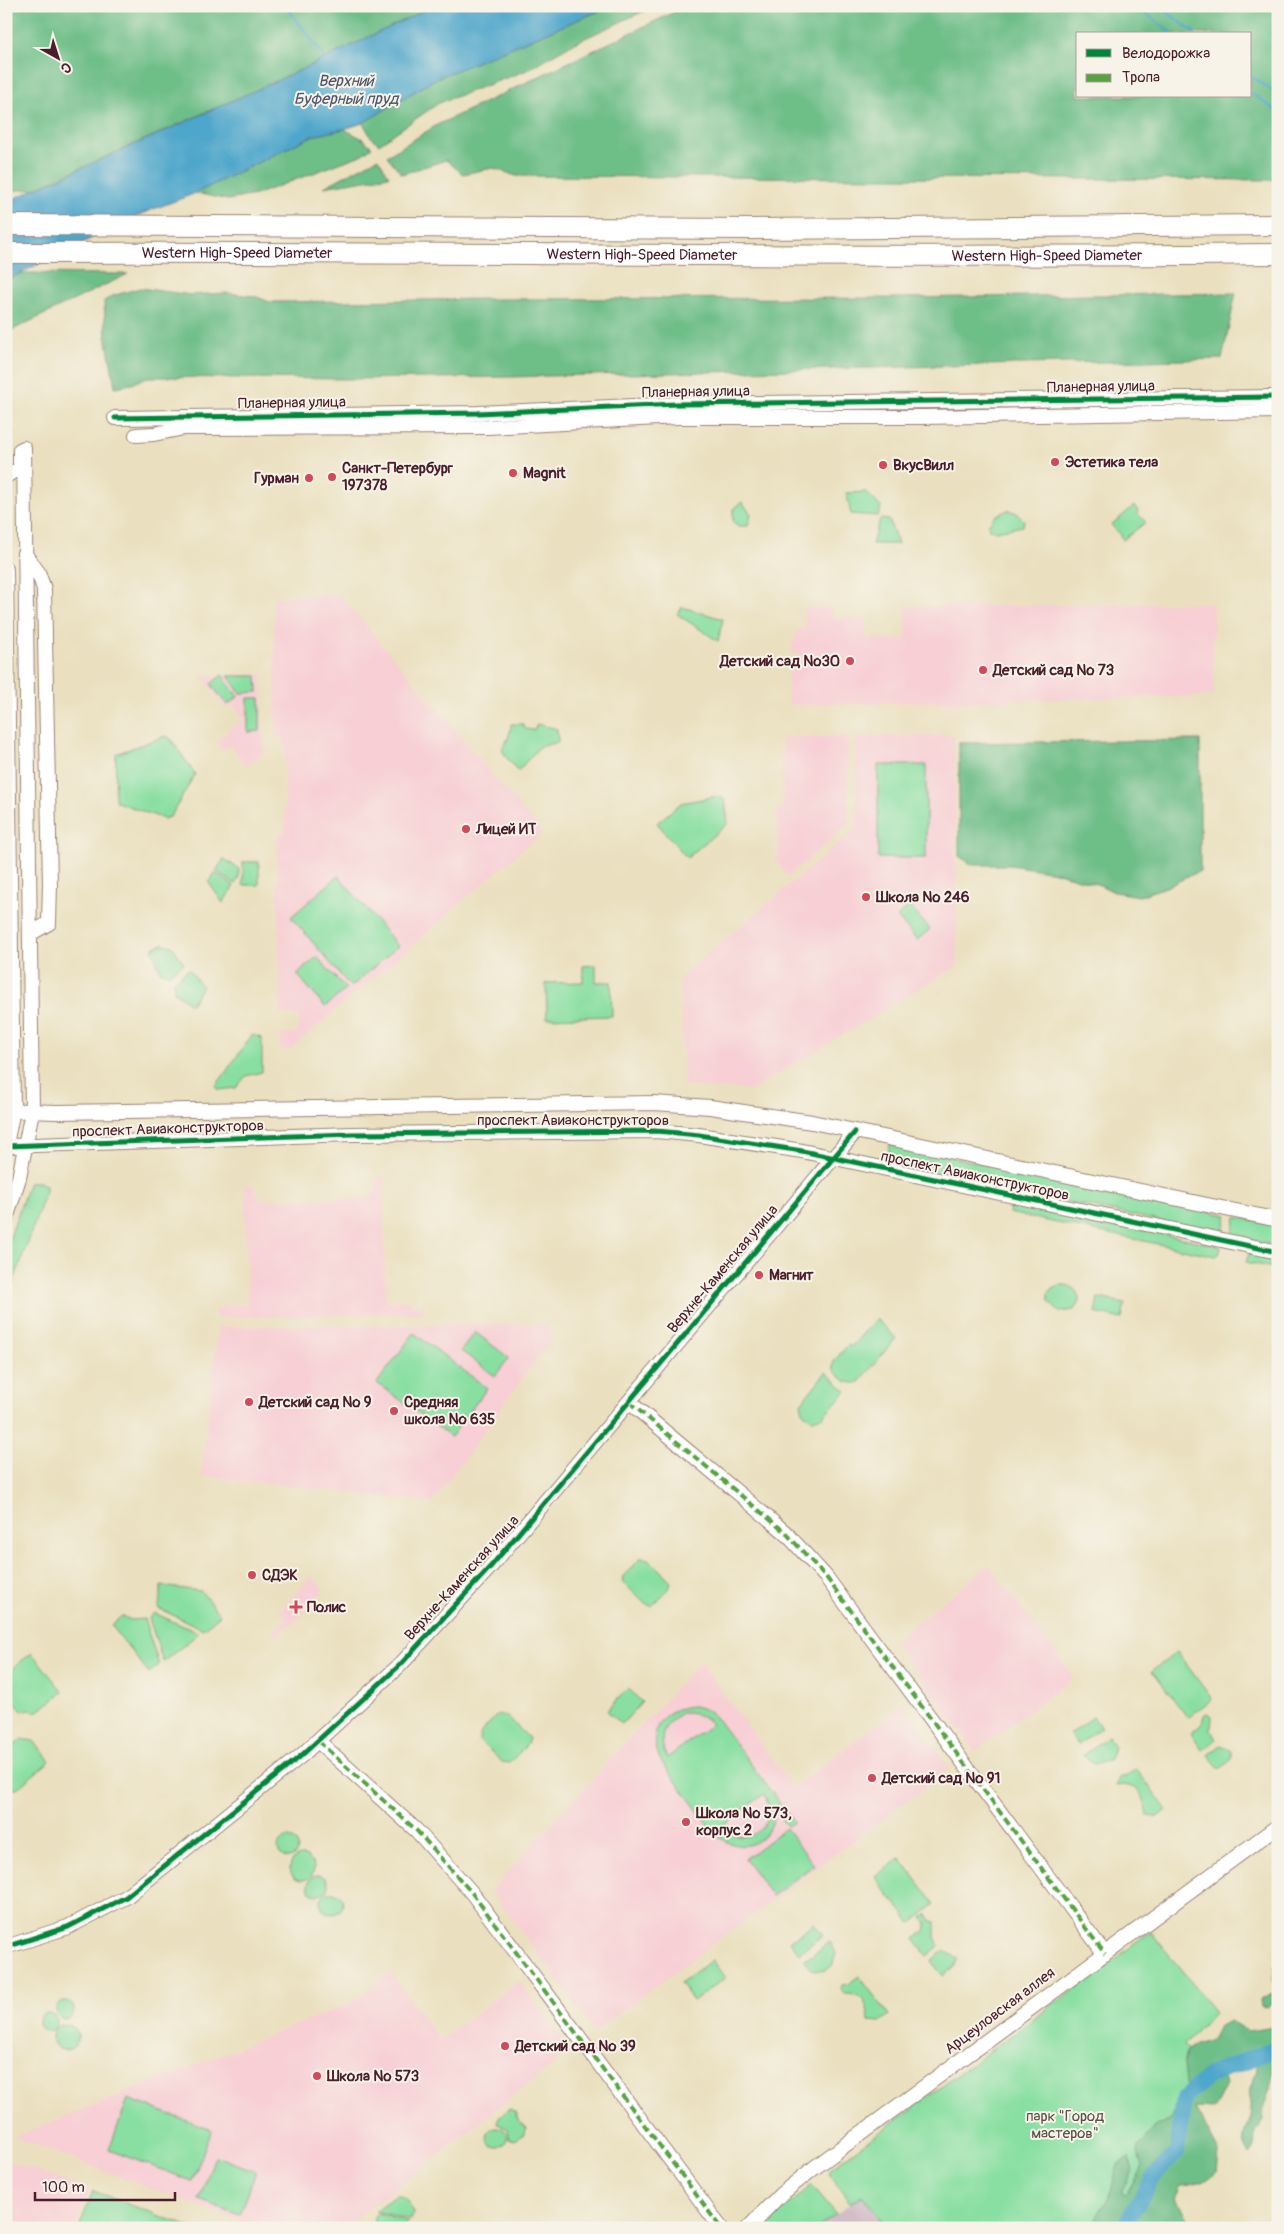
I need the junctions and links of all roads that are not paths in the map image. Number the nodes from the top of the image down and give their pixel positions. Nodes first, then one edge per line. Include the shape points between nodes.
1 (6, 225) edge
2 (1278, 225) edge
3 (6, 253) edge
4 (1278, 254) edge
5 (1278, 397) edge
6 (1278, 411) edge
7 (115, 418) dead end
8 (136, 435) dead end
9 (6, 476) edge
10 (24, 553) junction
11 (6, 569) edge
12 (6, 610) edge
13 (30, 934) junction
14 (9, 991) edge
15 (10, 1110) edge
16 (32, 1111) junction
17 (855, 1132) junction
18 (6, 1145) edge
19 (27, 1146) junction
20 (832, 1159) junction
21 (6, 1219) edge
22 (1278, 1220) edge
23 (1278, 1252) edge
24 (629, 1402) junction
25 (318, 1741) junction
26 (1278, 1826) edge
27 (6, 1947) edge
28 (1105, 1954) junction
29 (721, 2228) edge
30 (748, 2228) edge

1 - 2 highway, Western High-Speed Diameter via 763,229
3 - 4 highway, Western High-Speed Diameter via 308,252 753,257
5 - 7 street, Планерная улица via 677,404 478,413
6 - 8 street, Планерная улица via 678,417 483,427 184,428
9 - 10 street via 20,468 22,449
10 - 13 street
10 - 13 street via 38,572 44,589 48,780 49,923
11 - 12 street
12 - 14 street
13 - 16 street
14 - 15 street
15 - 16 street, проспект Авиаконструкторов
15 - 18 street
16 - 17 street, проспект Авиаконструкторов via 654,1103 741,1111
16 - 19 street
17 - 20 street, Верхне-Каменская улица
17 - 22 street, проспект Авиаконструкторов
18 - 19 street, проспект Авиаконструкторов
19 - 20 street, проспект Авиаконструкторов via 352,1134 657,1131 787,1148
19 - 21 street
20 - 23 street, проспект Авиаконструкторов
20 - 24 street, Верхне-Каменская улица
24 - 25 street, Верхне-Каменская улица via 441,1623
24 - 28 street via 786,1533 826,1577
25 - 27 street, Верхне-Каменская улица via 126,1898 68,1926
25 - 29 street via 417,1831 468,1888
26 - 28 street, Арцеуловская аллея
28 - 30 street, Арцеуловская аллея via 807,2174

